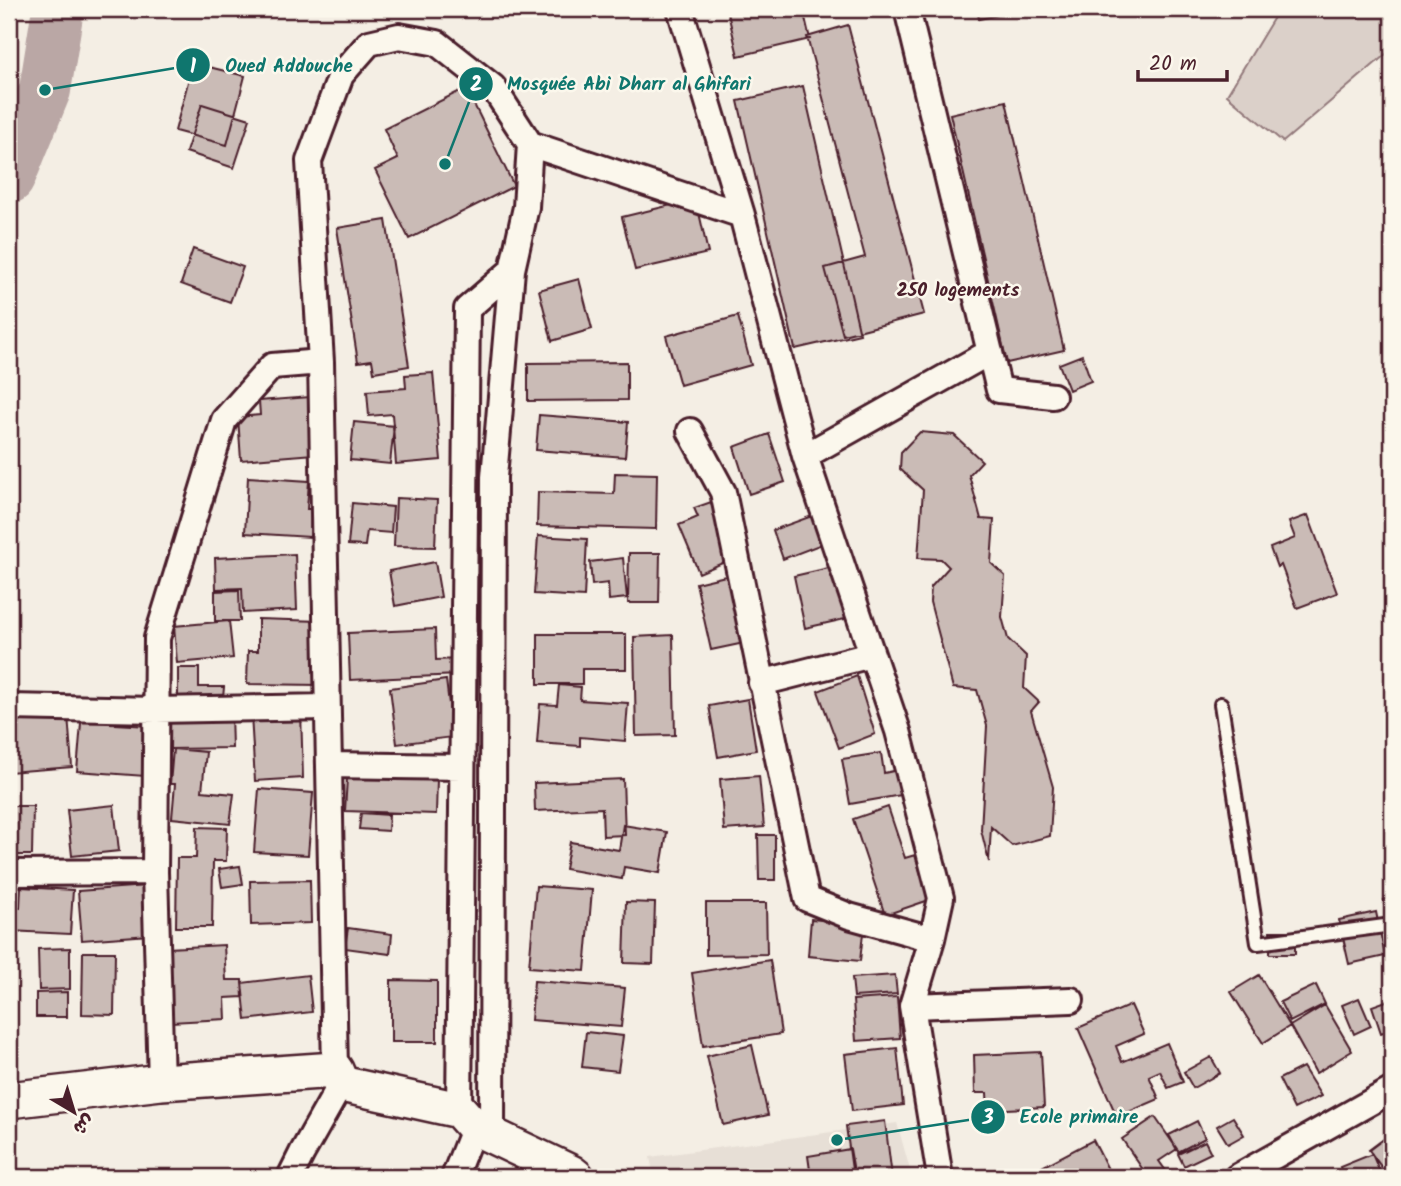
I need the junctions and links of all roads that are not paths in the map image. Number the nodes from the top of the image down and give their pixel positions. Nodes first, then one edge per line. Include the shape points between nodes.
1 (680, 9) edge
2 (907, 9) edge
3 (530, 144) junction
4 (743, 215) junction
5 (512, 270) junction
6 (990, 352) junction
7 (321, 362) junction
8 (1053, 396) dead end
9 (690, 431) dead end
10 (805, 456) junction
11 (494, 477) junction
12 (466, 478) junction
13 (872, 654) junction
14 (761, 682) junction
15 (1221, 704) dead end
16 (9, 707) edge
17 (327, 707) junction
18 (156, 710) junction
19 (329, 765) junction
20 (463, 767) junction
21 (155, 872) junction
22 (9, 873) edge
23 (1392, 925) edge
24 (932, 939) junction
25 (1071, 1000) dead end
26 (912, 1006) junction
27 (338, 1077) junction
28 (161, 1082) junction
29 (1392, 1090) edge
30 (9, 1100) edge
31 (475, 1124) junction
32 (290, 1177) edge
33 (454, 1177) edge
34 (576, 1177) edge
35 (940, 1177) edge
36 (1237, 1177) edge

1 - 4 street
2 - 6 street
3 - 4 street
3 - 5 street via 526,207
3 - 7 street via 492,87 438,43 399,36 369,43 341,75 309,161
4 - 10 street
5 - 11 street
5 - 12 street via 467,309
6 - 8 street via 999,390
6 - 10 street
7 - 17 street
7 - 18 street via 272,366 224,420 157,638
9 - 14 street via 723,492
10 - 13 street
11 - 12 street
11 - 31 street
12 - 20 street
13 - 14 street
13 - 24 street via 898,731 941,898
14 - 24 street via 807,899
15 - 23 lane via 1258,943
16 - 18 street
17 - 18 street
17 - 19 street
18 - 21 street
19 - 20 street
19 - 27 street
20 - 31 street
21 - 22 street
21 - 28 street
24 - 26 street
25 - 26 street
26 - 35 street
27 - 28 street
27 - 31 street
27 - 32 street
28 - 30 street
29 - 36 street
31 - 33 street
31 - 34 street

